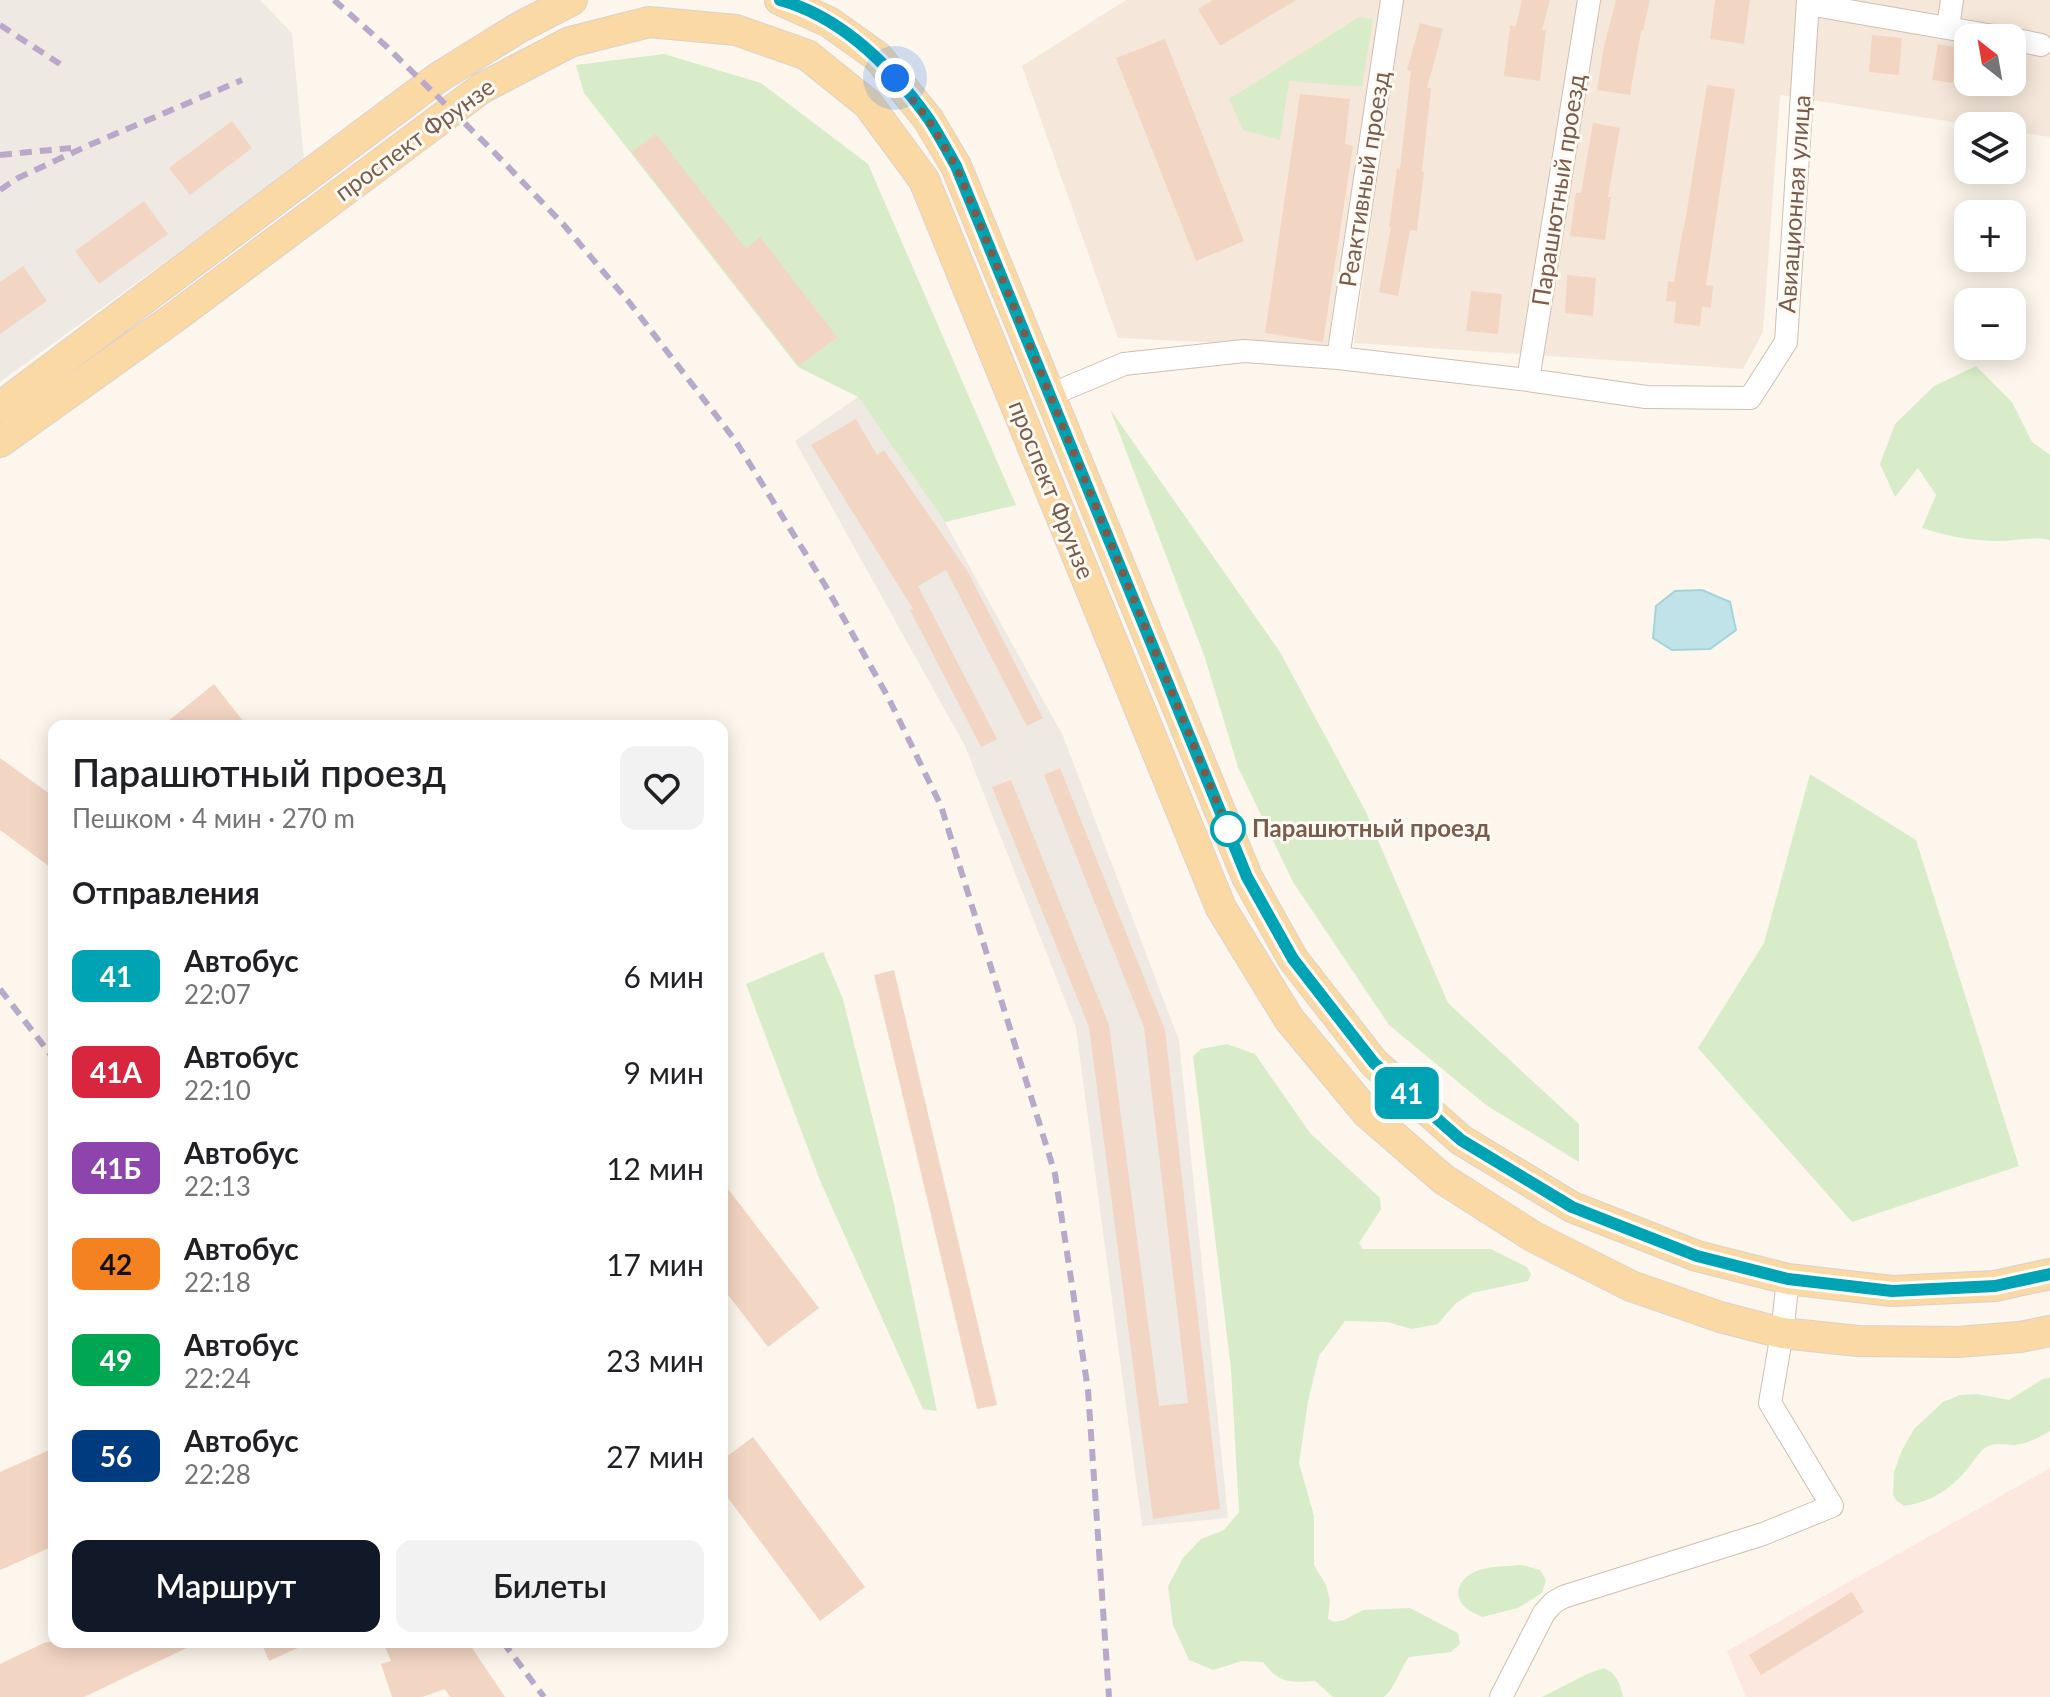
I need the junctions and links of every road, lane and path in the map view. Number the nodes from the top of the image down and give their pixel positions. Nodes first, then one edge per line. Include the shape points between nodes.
1 (572, 0) edge
2 (780, 0) edge
3 (1392, 0) edge
4 (1589, 0) edge
5 (1952, 0) edge
6 (1808, 2) edge
7 (1948, 27) junction
8 (1954, 28) edge
9 (2026, 42) edge
10 (2041, 45) dead end
11 (1338, 358) junction
12 (1528, 380) junction
13 (1050, 395) junction
14 (0, 407) edge
15 (0, 442) edge
16 (2050, 1274) edge
17 (1788, 1279) junction
18 (2050, 1331) edge
19 (1782, 1333) junction
20 (1501, 1697) edge

1 - 14 main road, проспект Фрунзе via 439,77
2 - 13 main road, проспект Фрунзе via 829,22 878,57 928,119 956,166
3 - 11 street, Реактивный проезд
4 - 12 street, Парашютный проезд
5 - 7 street
6 - 7 street
6 - 12 street, Авиационная улица via 1786,342 1750,398 1646,397
7 - 8 street
9 - 10 street
11 - 12 street
11 - 13 street via 1244,351 1124,364
13 - 17 main road, проспект Фрунзе via 1247,877 1293,959 1374,1063 1461,1140 1572,1207 1697,1256
15 - 19 main road, проспект Фрунзе via 482,88 570,42 649,22 736,30 807,55 868,104 924,180 1221,908 1289,1019 1367,1113 1443,1179 1534,1237 1631,1286
16 - 17 main road, проспект Фрунзе via 1995,1286 1892,1291
17 - 19 street
18 - 19 main road, проспект Фрунзе via 1957,1342 1858,1341
19 - 20 street via 1770,1403 1832,1506 1763,1534 1563,1597 1544,1613

